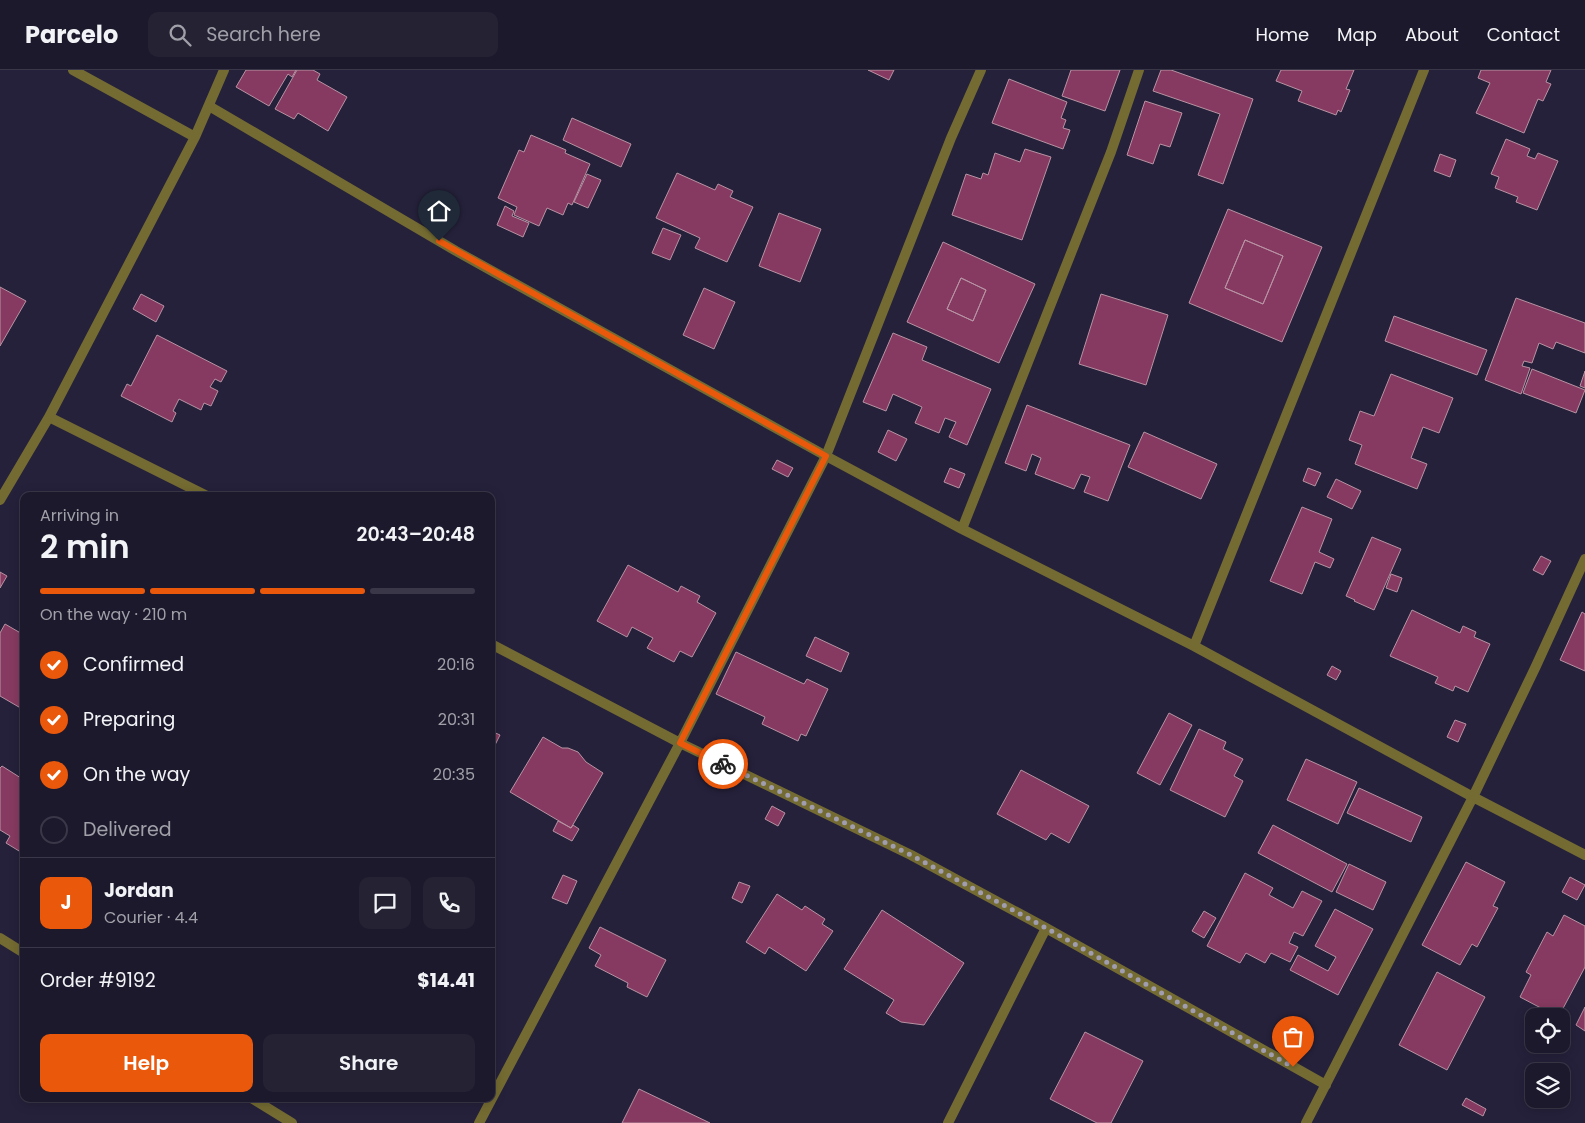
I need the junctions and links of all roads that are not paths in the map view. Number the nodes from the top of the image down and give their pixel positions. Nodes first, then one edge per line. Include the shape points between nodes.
1 (73, 70) edge
2 (224, 70) edge
3 (981, 70) edge
4 (1139, 70) edge
5 (1424, 70) edge
6 (209, 106) junction
7 (195, 137) junction
8 (48, 417) junction
9 (826, 456) junction
10 (199, 492) edge
11 (0, 500) edge
12 (962, 529) junction
13 (1585, 559) edge
14 (495, 646) edge
15 (1194, 646) junction
16 (680, 743) junction
17 (1473, 798) junction
18 (1585, 855) edge
19 (1046, 928) junction
20 (0, 938) edge
21 (20, 950) edge
22 (1326, 1085) junction
23 (495, 1093) edge
24 (258, 1102) edge
25 (490, 1102) edge
26 (292, 1123) edge
27 (479, 1123) edge
28 (948, 1123) edge
29 (1306, 1123) edge

1 - 7 street
2 - 6 street
3 - 9 street via 951,138
4 - 12 street via 1111,152
5 - 15 street
6 - 7 street
6 - 9 street via 456,251
7 - 8 street
8 - 10 street
8 - 11 street
9 - 12 street
9 - 16 street
12 - 15 street
13 - 17 street
14 - 16 street
15 - 17 street
16 - 19 street via 911,855
16 - 23 street
17 - 18 street
17 - 22 street
19 - 22 street
19 - 28 street
20 - 21 street
22 - 29 street
24 - 26 street
25 - 27 street

